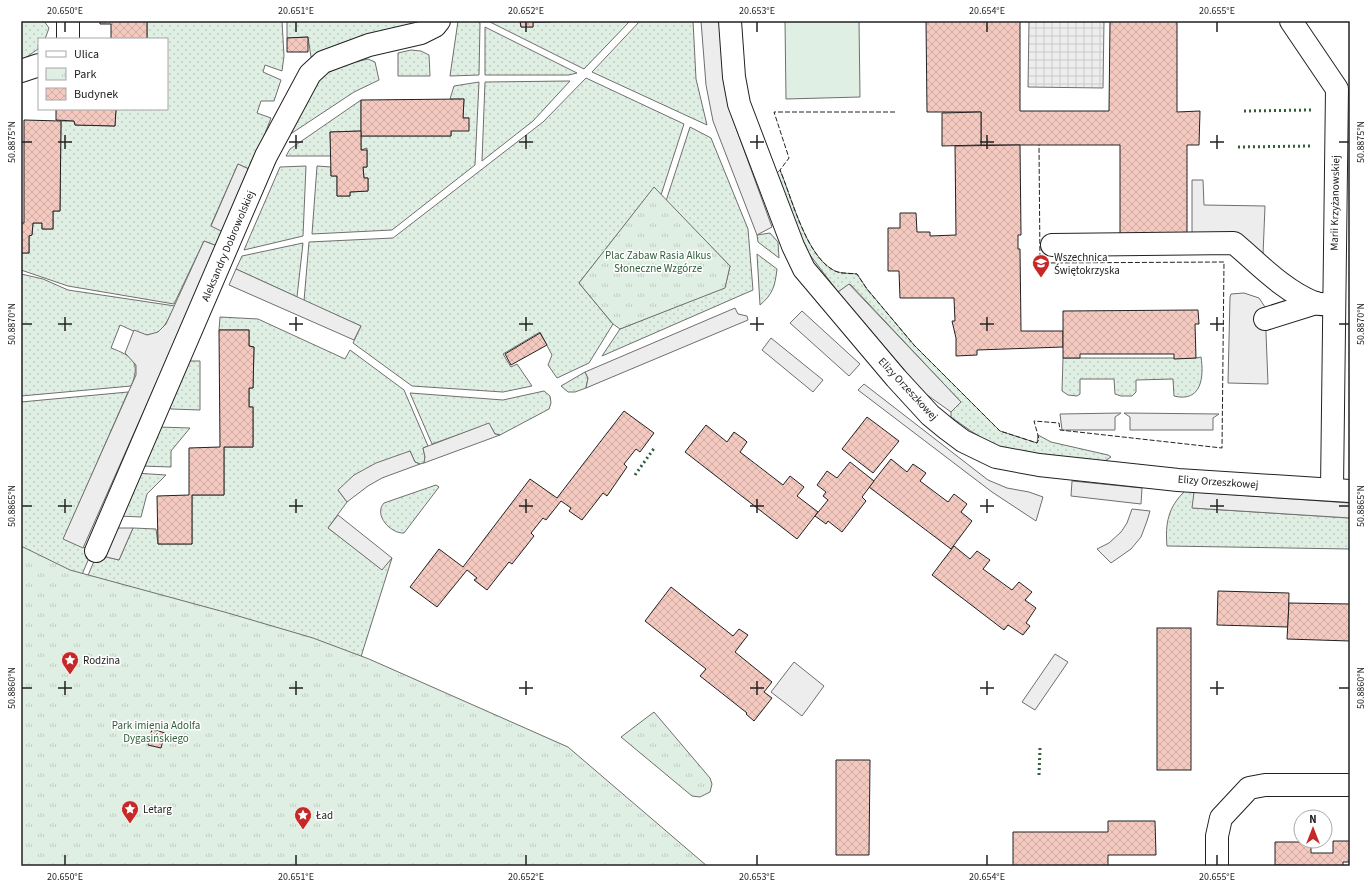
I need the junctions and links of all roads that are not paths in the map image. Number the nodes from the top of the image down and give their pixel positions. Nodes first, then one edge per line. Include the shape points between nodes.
1 (68, 21) edge
2 (439, 21) edge
3 (730, 21) edge
4 (1291, 21) edge
5 (68, 38) edge
6 (38, 65) edge
7 (21, 71) edge
8 (1344, 89) edge
9 (1052, 245) dead end
10 (1325, 304) junction
11 (1265, 319) dead end
12 (1342, 381) edge
13 (1341, 490) edge
14 (96, 551) dead end
15 (1350, 785) edge
16 (1217, 866) edge

1 - 5 street
2 - 14 street, Aleksandry Dobrowolskiej via 421,33 369,45 323,62 310,74 266,156
3 - 13 street, Elizy Orzeszkowej via 734,77 740,104 804,269 896,378 930,415 947,429 984,452 1010,461 1178,480
4 - 8 street, Marii Krzyżanowskiej
6 - 7 street
8 - 10 street, Marii Krzyżanowskiej
9 - 10 street via 1234,244 1267,272 1302,296
10 - 11 street
10 - 12 street, Marii Krzyżanowskiej
12 - 13 street, Marii Krzyżanowskiej
15 - 16 street via 1265,785 1249,788 1221,818 1217,836

